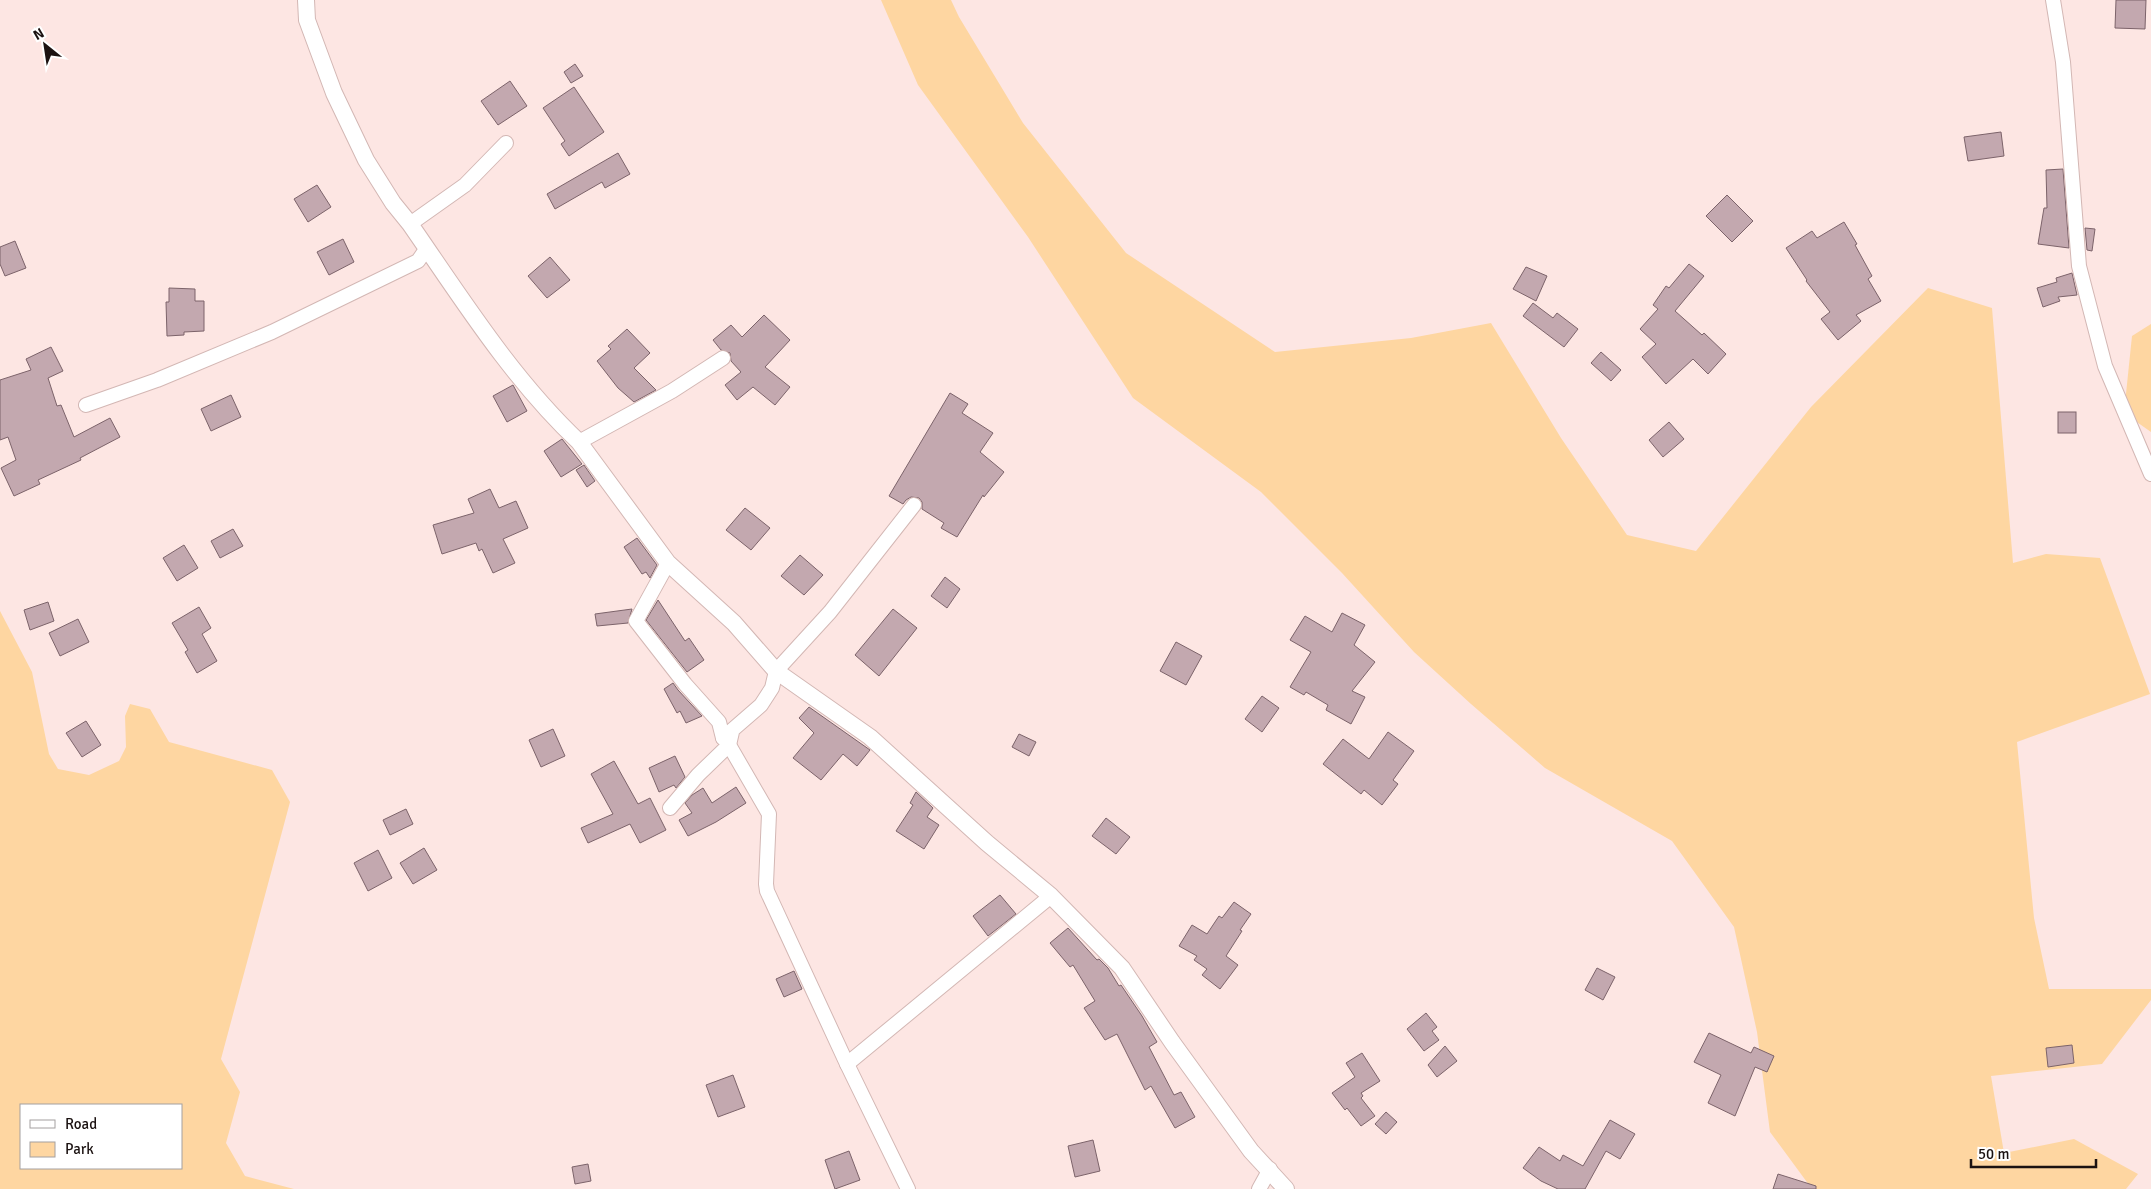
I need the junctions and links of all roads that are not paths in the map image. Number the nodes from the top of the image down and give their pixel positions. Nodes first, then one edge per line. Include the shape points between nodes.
1 (306, 0) edge
2 (2053, 0) edge
3 (506, 143) dead end
4 (410, 224) junction
5 (426, 248) junction
6 (723, 358) dead end
7 (86, 405) dead end
8 (579, 442) junction
9 (2151, 474) edge
10 (914, 505) dead end
11 (668, 563) junction
12 (776, 671) junction
13 (726, 741) junction
14 (670, 808) dead end
15 (1051, 896) junction
16 (847, 1064) junction
17 (1270, 1169) junction
18 (908, 1189) edge
19 (1259, 1189) edge
20 (1286, 1189) edge

1 - 4 street via 307,20 334,93 366,160 393,204
2 - 9 street via 2063,62 2079,266 2104,366
3 - 4 street via 465,185
4 - 5 street
5 - 7 street via 418,261 272,332 157,380
5 - 8 street via 508,364
6 - 8 street via 672,391
8 - 11 street
10 - 12 street via 830,612
11 - 12 street via 734,623
11 - 13 street via 636,621 719,722
12 - 13 street via 772,688 762,705
12 - 15 street via 870,737
13 - 14 street
13 - 16 street via 769,814 767,892
15 - 16 street
15 - 17 street via 1122,968 1251,1151
16 - 18 street
17 - 19 street
17 - 20 street

